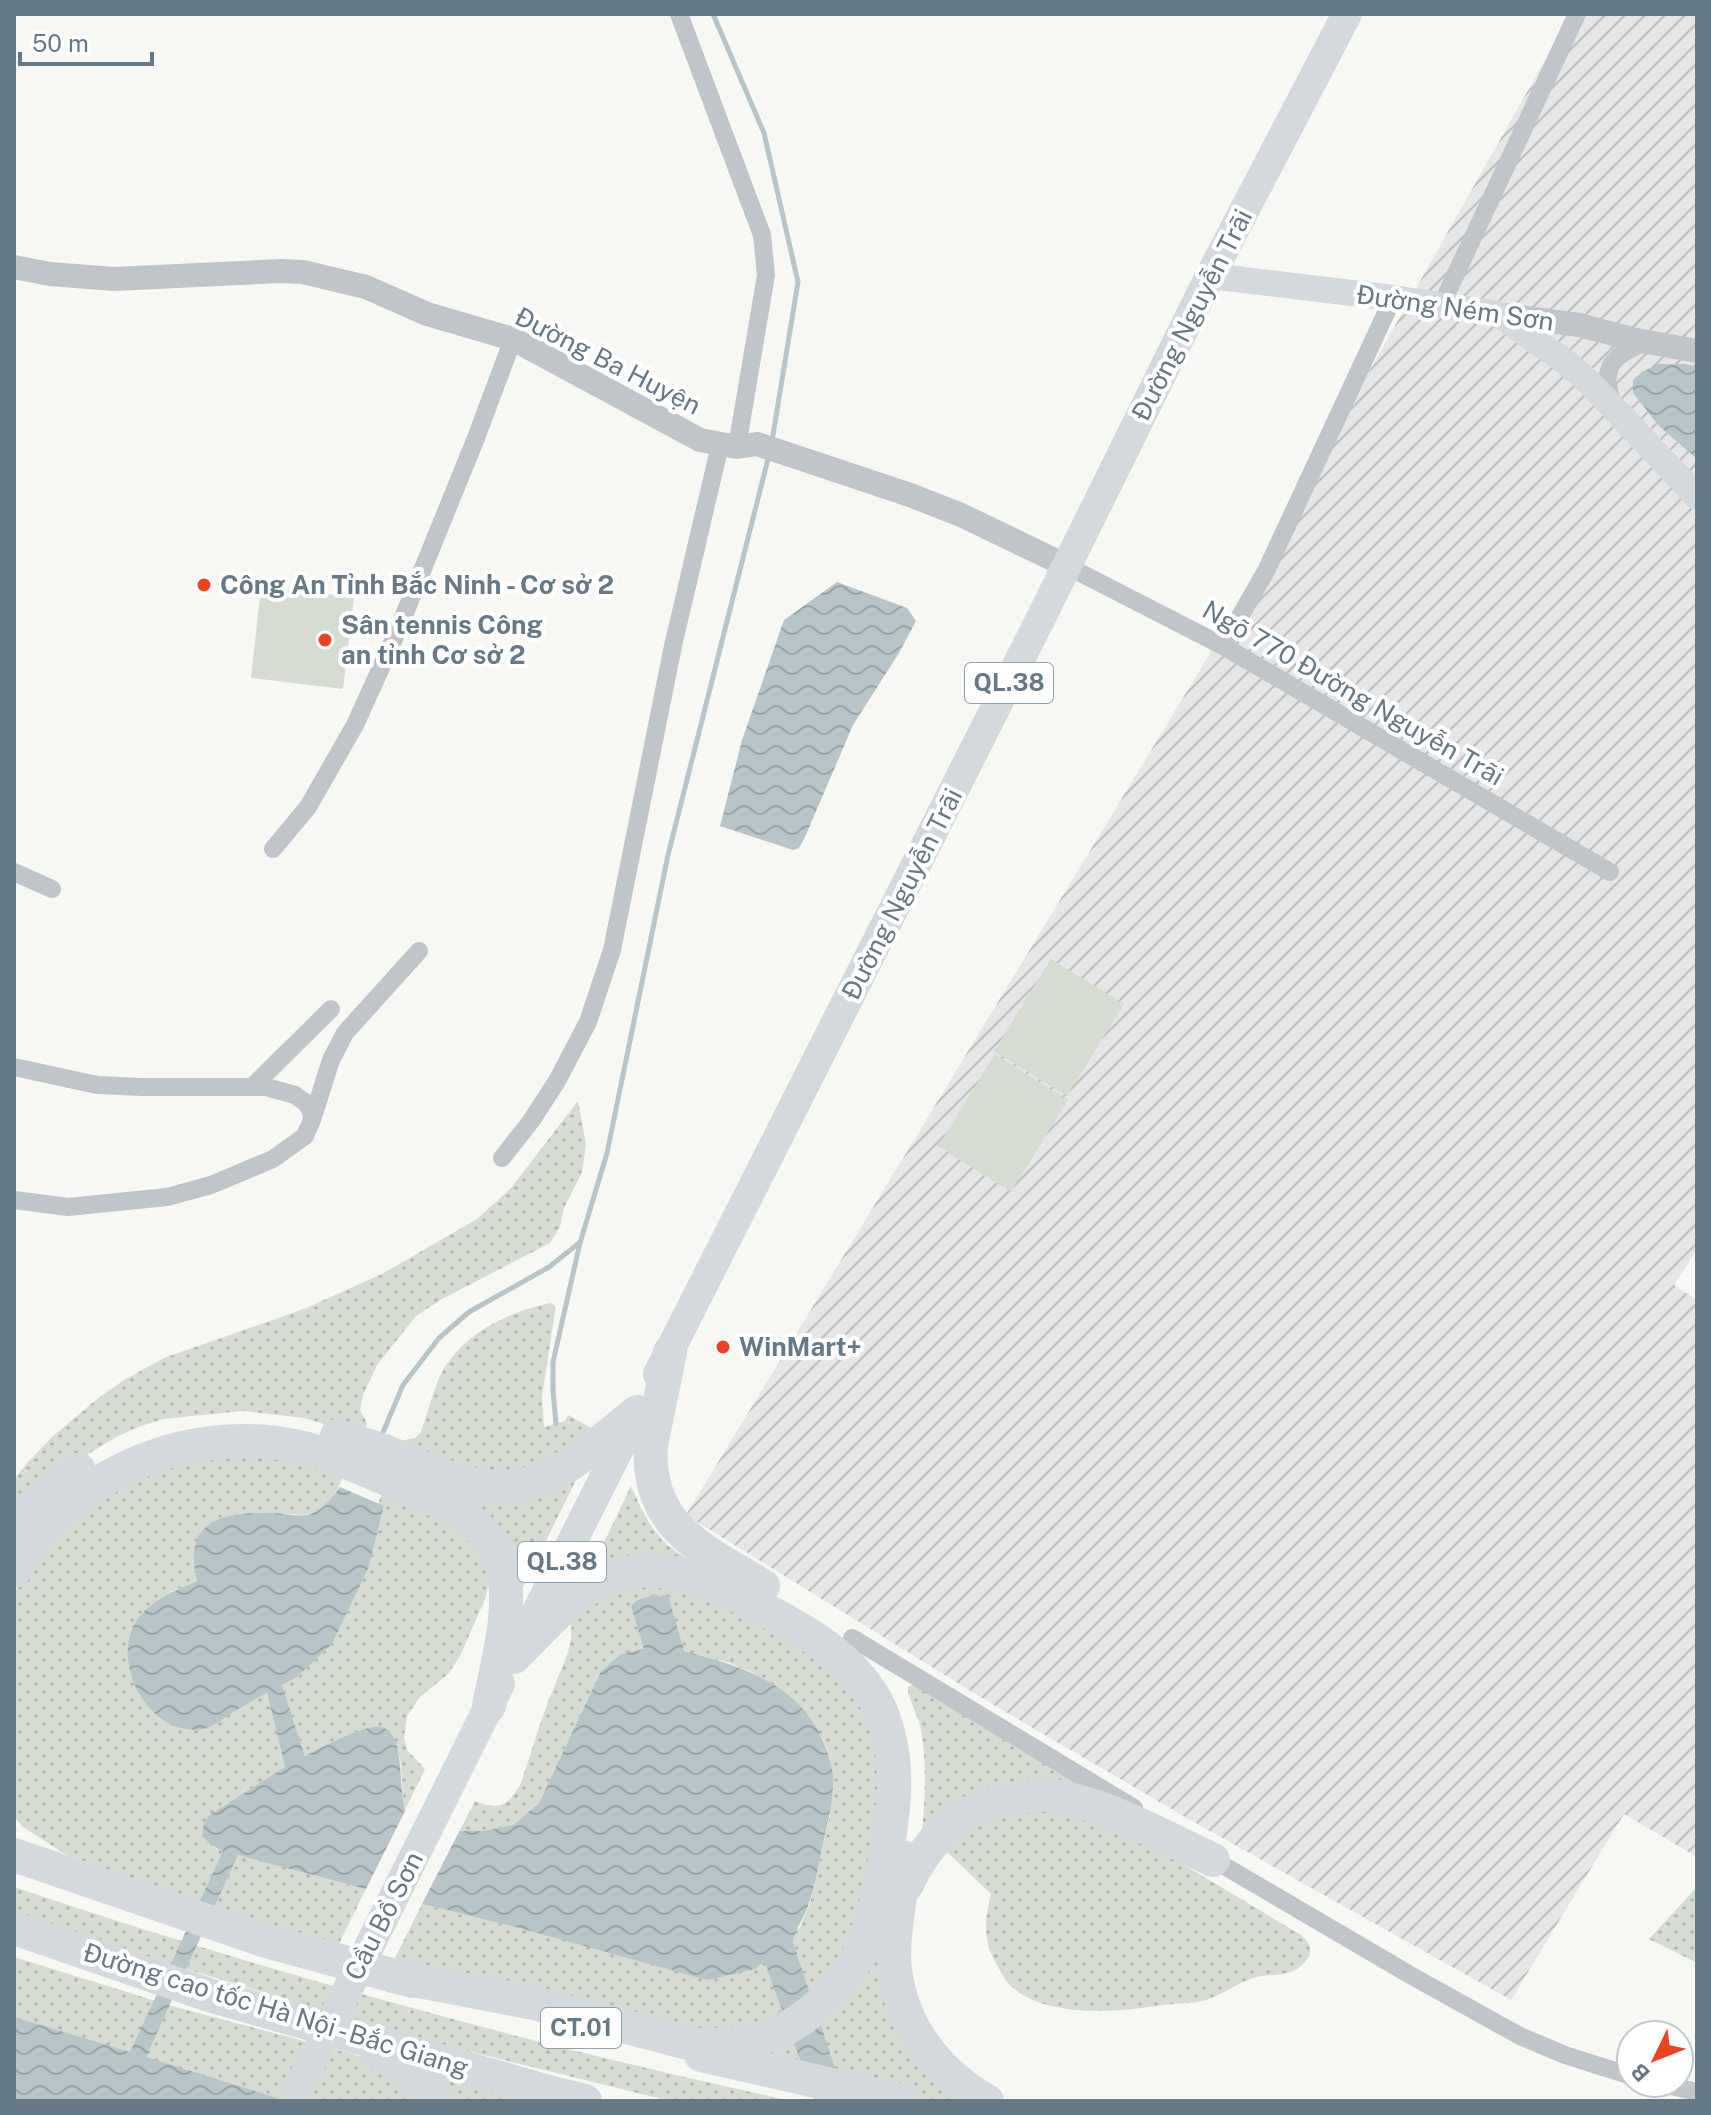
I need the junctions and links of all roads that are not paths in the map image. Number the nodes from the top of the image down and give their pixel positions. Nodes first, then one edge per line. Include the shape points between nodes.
1 (679, 14) edge
2 (1347, 14) edge
3 (1577, 14) edge
4 (14, 267) edge
5 (1210, 276) junction
6 (1393, 298) junction
7 (1441, 306) junction
8 (1498, 314) junction
9 (513, 339) junction
10 (1646, 342) junction
11 (1697, 351) edge
12 (1615, 410) junction
13 (737, 445) junction
14 (1697, 497) edge
15 (1067, 566) junction
16 (1223, 646) junction
17 (273, 849) dead end
18 (14, 872) edge
19 (1610, 872) dead end
20 (52, 889) dead end
21 (419, 951) dead end
22 (331, 1009) dead end
23 (14, 1067) edge
24 (252, 1087) junction
25 (312, 1120) junction
26 (502, 1158) dead end
27 (14, 1200) edge
28 (670, 1352) junction
29 (637, 1412) junction
30 (14, 1527) edge
31 (14, 1571) edge
32 (852, 1638) junction
33 (514, 1657) junction
34 (489, 1706) junction
35 (455, 1773) joint
36 (14, 1832) edge
37 (14, 1855) edge
38 (1213, 1860) junction
39 (901, 1898) junction
40 (14, 1928) edge
41 (263, 1940) junction
42 (14, 1946) edge
43 (393, 1976) junction
44 (209, 1995) junction
45 (324, 2028) junction
46 (1615, 2071) edge
47 (292, 2101) edge
48 (436, 2101) edge
49 (585, 2101) edge
50 (903, 2101) edge
51 (987, 2101) edge

1 - 13 street via 762,235 765,257
2 - 5 highway, Đường Nguyễn Trãi / QL.38
3 - 7 street
4 - 9 street, Đường Ba Huyện via 114,279 303,272 366,287 427,314
5 - 6 main road, Đường Ném Sơn
5 - 15 highway, Đường Nguyễn Trãi / QL.38
6 - 7 main road, Đường Ném Sơn
6 - 16 street via 1266,571
7 - 8 main road, Đường Ném Sơn
8 - 10 street, Đường Ném Sơn via 1579,325
8 - 12 main road via 1563,360
9 - 13 street, Đường Ba Huyện via 700,440
9 - 17 street via 355,725 308,807
10 - 11 street, Đường Ném Sơn
10 - 12 street via 1624,352 1608,372
12 - 14 main road
13 - 15 street, Đường Ba Huyện via 797,458 910,495
13 - 26 street via 673,646 612,950 588,1022 557,1081
15 - 16 street, Ngõ 770 Đường Nguyễn Trãi
15 - 28 highway, Đường Nguyễn Trãi / QL.38
16 - 19 street, Ngõ 770 Đường Nguyễn Trãi
18 - 20 street
21 - 25 street via 345,1033
22 - 24 street
23 - 24 street via 97,1085
24 - 25 street via 295,1095 306,1103
25 - 27 street via 305,1136 273,1159 167,1197 68,1207
28 - 29 highway, Đường Nguyễn Trãi / QL.38
28 - 32 highway via 650,1459 654,1492 671,1519 689,1540
29 - 30 highway via 560,1470 509,1487 444,1477 292,1423 214,1423 168,1431 83,1467 27,1510
29 - 33 highway, Đường Nguyễn Trãi / QL.38
31 - 34 highway via 44,1530 81,1495 160,1453 230,1440 307,1449 440,1502 478,1526 492,1542 506,1582
32 - 38 street
32 - 39 highway via 894,1692 911,1747 914,1809
33 - 34 highway, Đường Nguyễn Trãi / QL.38
33 - 43 highway via 587,1589 623,1573 649,1570 686,1574 718,1586 812,1635 841,1659 878,1706 895,1772 882,1880 859,1954 835,1988 795,2024 758,2040 711,2046
34 - 35 highway, Đường Nguyễn Trãi / QL.38
35 - 47 highway, Cầu Bồ Sơn
36 - 41 highway via 58,1857
37 - 41 highway, CT.01
38 - 39 highway via 1076,1800 1044,1794 983,1806 956,1821 924,1851
38 - 46 street via 1520,2036
39 - 51 highway via 894,1955 908,2019 944,2069
40 - 44 highway, Đường cao tốc Hà Nội - Bắc Giang
41 - 43 highway, CT.01
42 - 44 highway
43 - 50 highway, CT.01 via 573,2026
44 - 45 highway, Đường cao tốc Hà Nội - Bắc Giang
45 - 48 highway via 400,2066
45 - 49 highway, Đường cao tốc Hà Nội - Bắc Giang

